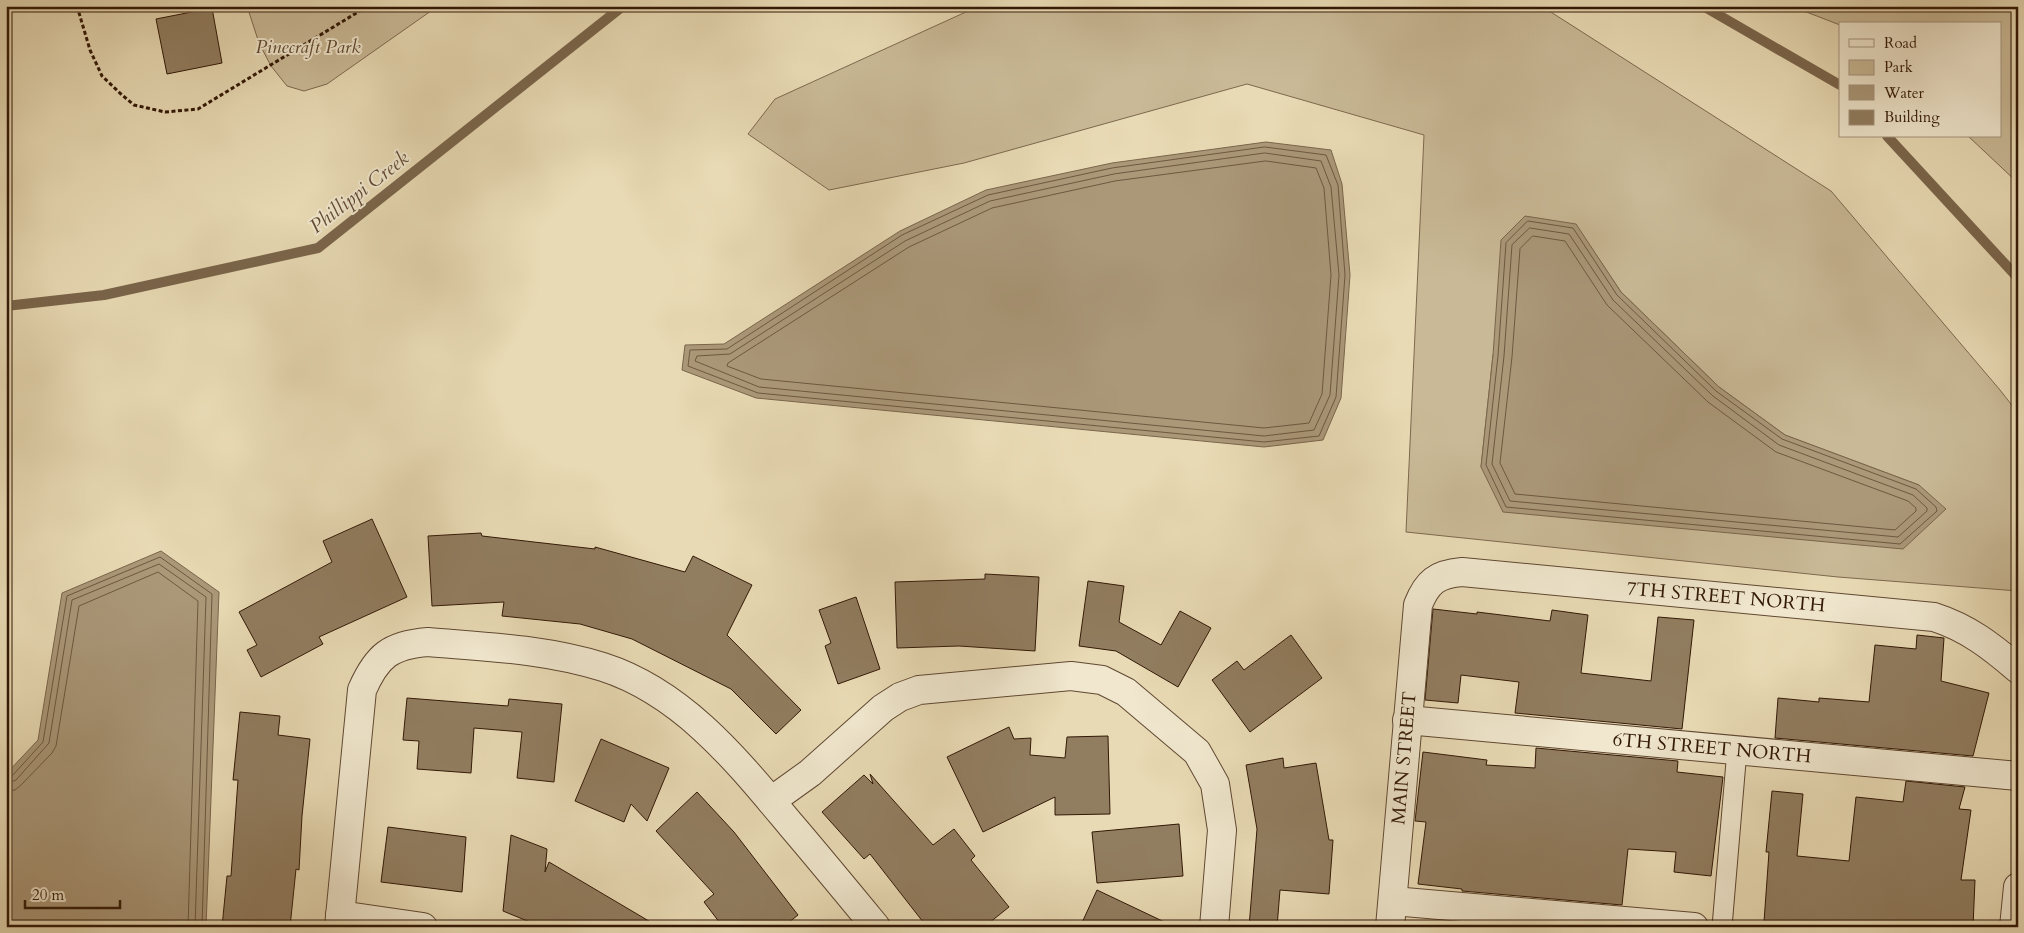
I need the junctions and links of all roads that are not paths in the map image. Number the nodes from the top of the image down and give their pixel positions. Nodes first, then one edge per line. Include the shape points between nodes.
1 (1424, 590) joint
2 (2018, 669) edge
3 (1407, 720) junction
4 (1737, 750) junction
5 (2018, 776) edge
6 (771, 801) junction
7 (2018, 887) edge
8 (1392, 914) edge
9 (340, 921) edge
10 (423, 927) edge
11 (876, 927) edge
12 (1214, 927) edge
13 (1694, 927) edge
14 (1722, 927) edge
15 (2014, 927) edge

1 - 2 street, 7TH STREET NORTH via 1447,573 1462,572 1934,617 1956,624 1986,642
1 - 3 street, MAIN STREET via 1418,605
3 - 4 street, 6TH STREET NORTH
3 - 8 street, MAIN STREET
4 - 5 street, 6TH STREET NORTH
4 - 14 lane
6 - 9 street via 730,753 687,714 645,686 604,668 547,653 411,643 396,648 378,662 362,690
6 - 11 street
6 - 12 street via 810,773 883,708 919,690 1071,676 1102,680 1126,692 1197,752 1215,784 1222,830
7 - 15 street
8 - 13 street
9 - 10 street

